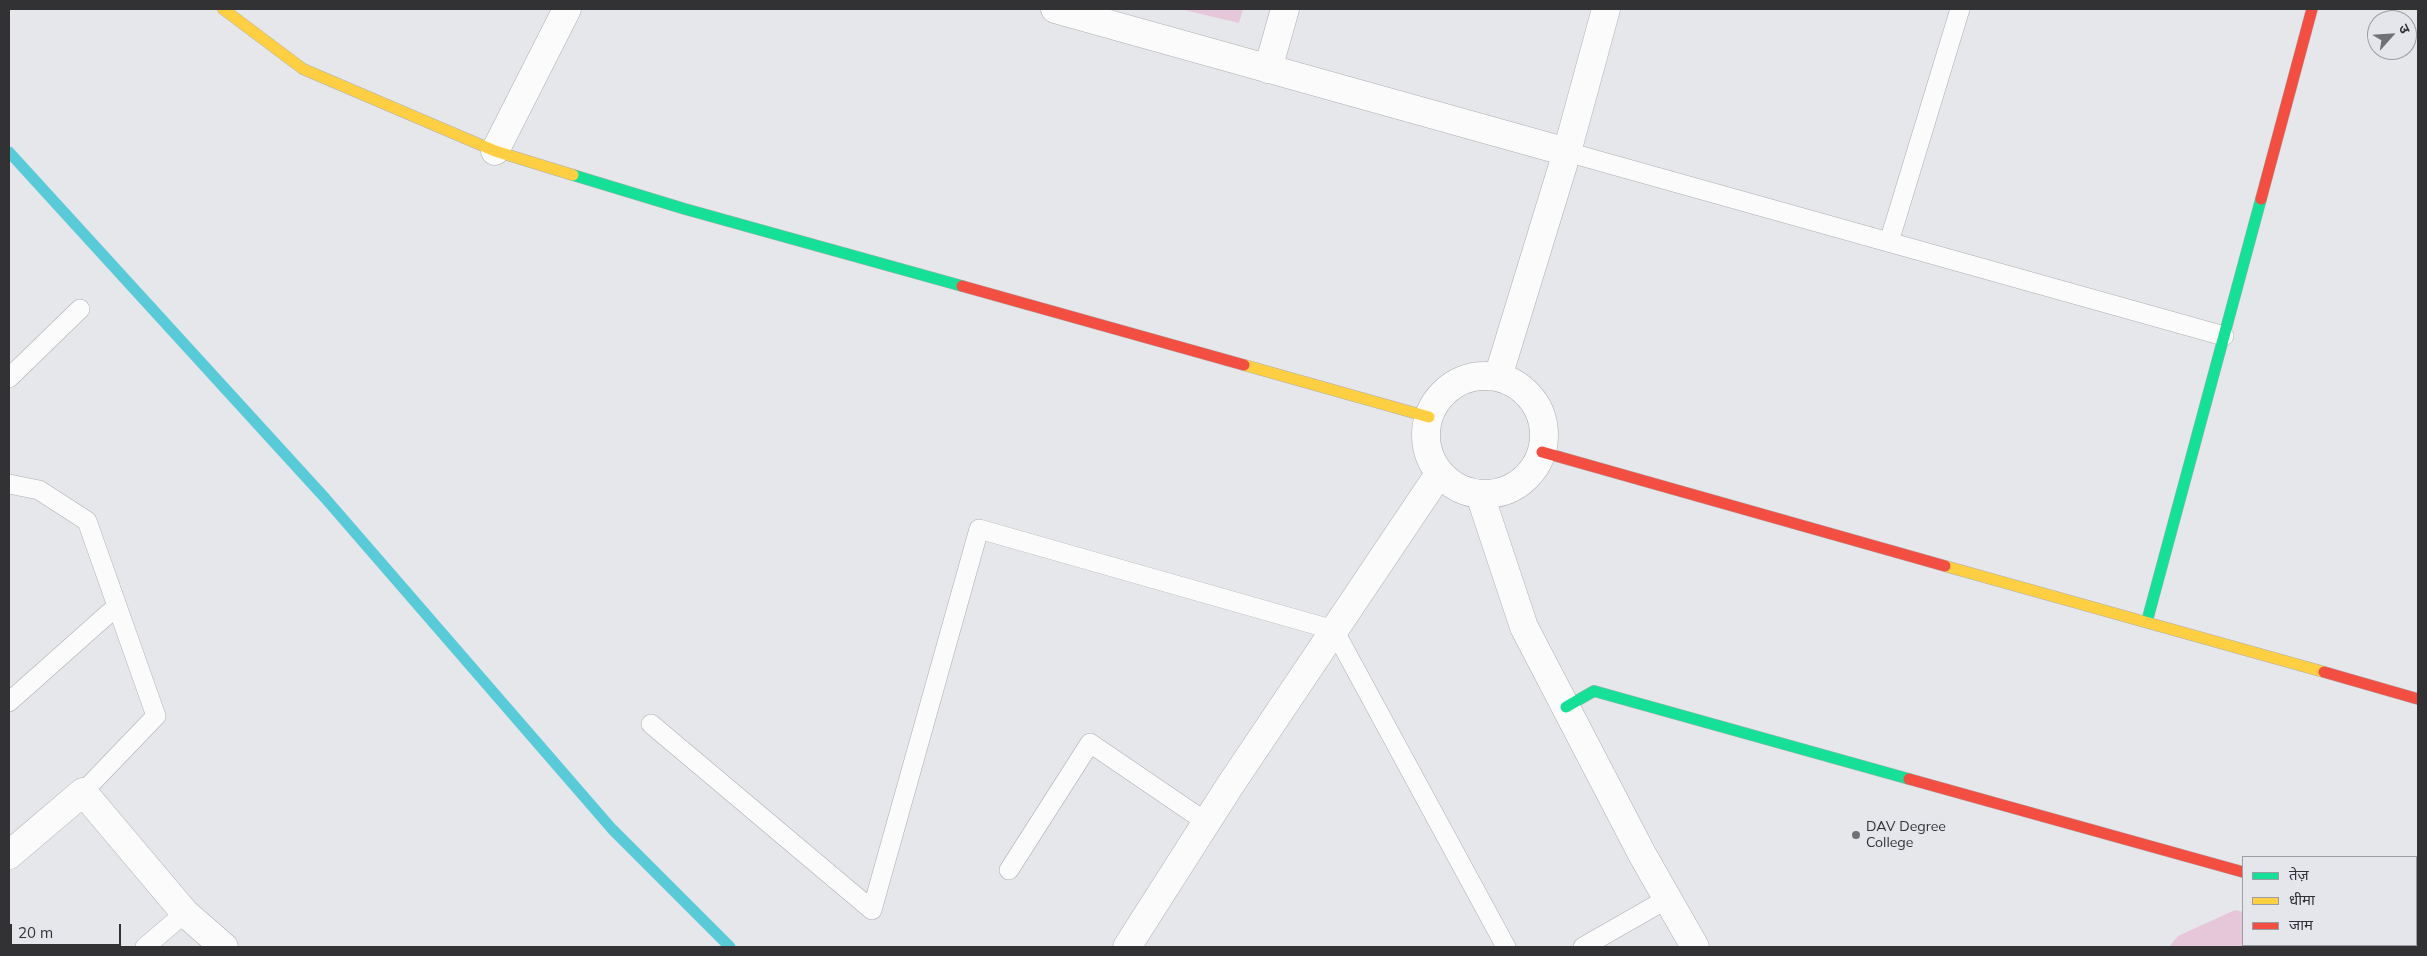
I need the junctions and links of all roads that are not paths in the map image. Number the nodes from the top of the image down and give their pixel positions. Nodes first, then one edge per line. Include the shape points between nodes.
1 (223, 9) edge
2 (567, 9) edge
3 (1055, 9) edge
4 (1285, 9) edge
5 (1606, 9) edge
6 (1960, 9) edge
7 (2311, 9) edge
8 (1268, 69) junction
9 (495, 151) junction
10 (1567, 152) junction
11 (1889, 242) junction
12 (80, 309) dead end
13 (2224, 336) junction
14 (1498, 377) junction
15 (9, 378) edge
16 (1429, 418) junction
17 (1542, 452) junction
18 (1439, 474) junction
19 (9, 484) edge
20 (1480, 495) junction
21 (117, 606) junction
22 (2147, 621) junction
23 (1334, 630) junction
24 (2418, 699) edge
25 (9, 702) edge
26 (1566, 707) junction
27 (651, 724) dead end
28 (83, 792) junction
29 (1206, 822) junction
30 (9, 855) edge
31 (1009, 870) dead end
32 (2242, 872) edge
33 (1668, 899) junction
34 (185, 913) junction
35 (145, 947) edge
36 (224, 947) edge
37 (1127, 947) edge
38 (1506, 947) edge
39 (1583, 947) edge
40 (1695, 947) edge

1 - 9 street via 303,69
2 - 9 street
3 - 8 street
4 - 8 street
5 - 10 street
6 - 11 lane
7 - 13 street
8 - 10 street
9 - 16 street via 694,211
10 - 11 lane
10 - 14 street
11 - 13 lane
12 - 15 lane
13 - 22 street
14 - 16 street via 1469,377 1446,390 1432,406
14 - 17 street via 1529,395 1542,416 1545,439
16 - 18 street via 1425,430 1428,456
17 - 20 street via 1524,480 1506,492
17 - 22 street
18 - 20 street via 1458,488
18 - 23 street
19 - 21 lane via 39,490 87,521
20 - 26 street via 1524,627
21 - 25 lane
21 - 28 lane via 156,716
22 - 24 street
23 - 27 lane via 979,529 872,910
23 - 29 street
23 - 38 lane
26 - 32 street via 1594,690
26 - 33 street
28 - 30 street
28 - 34 street
29 - 31 lane via 1090,743
29 - 37 street
33 - 39 lane
33 - 40 street
34 - 35 lane
34 - 36 street

